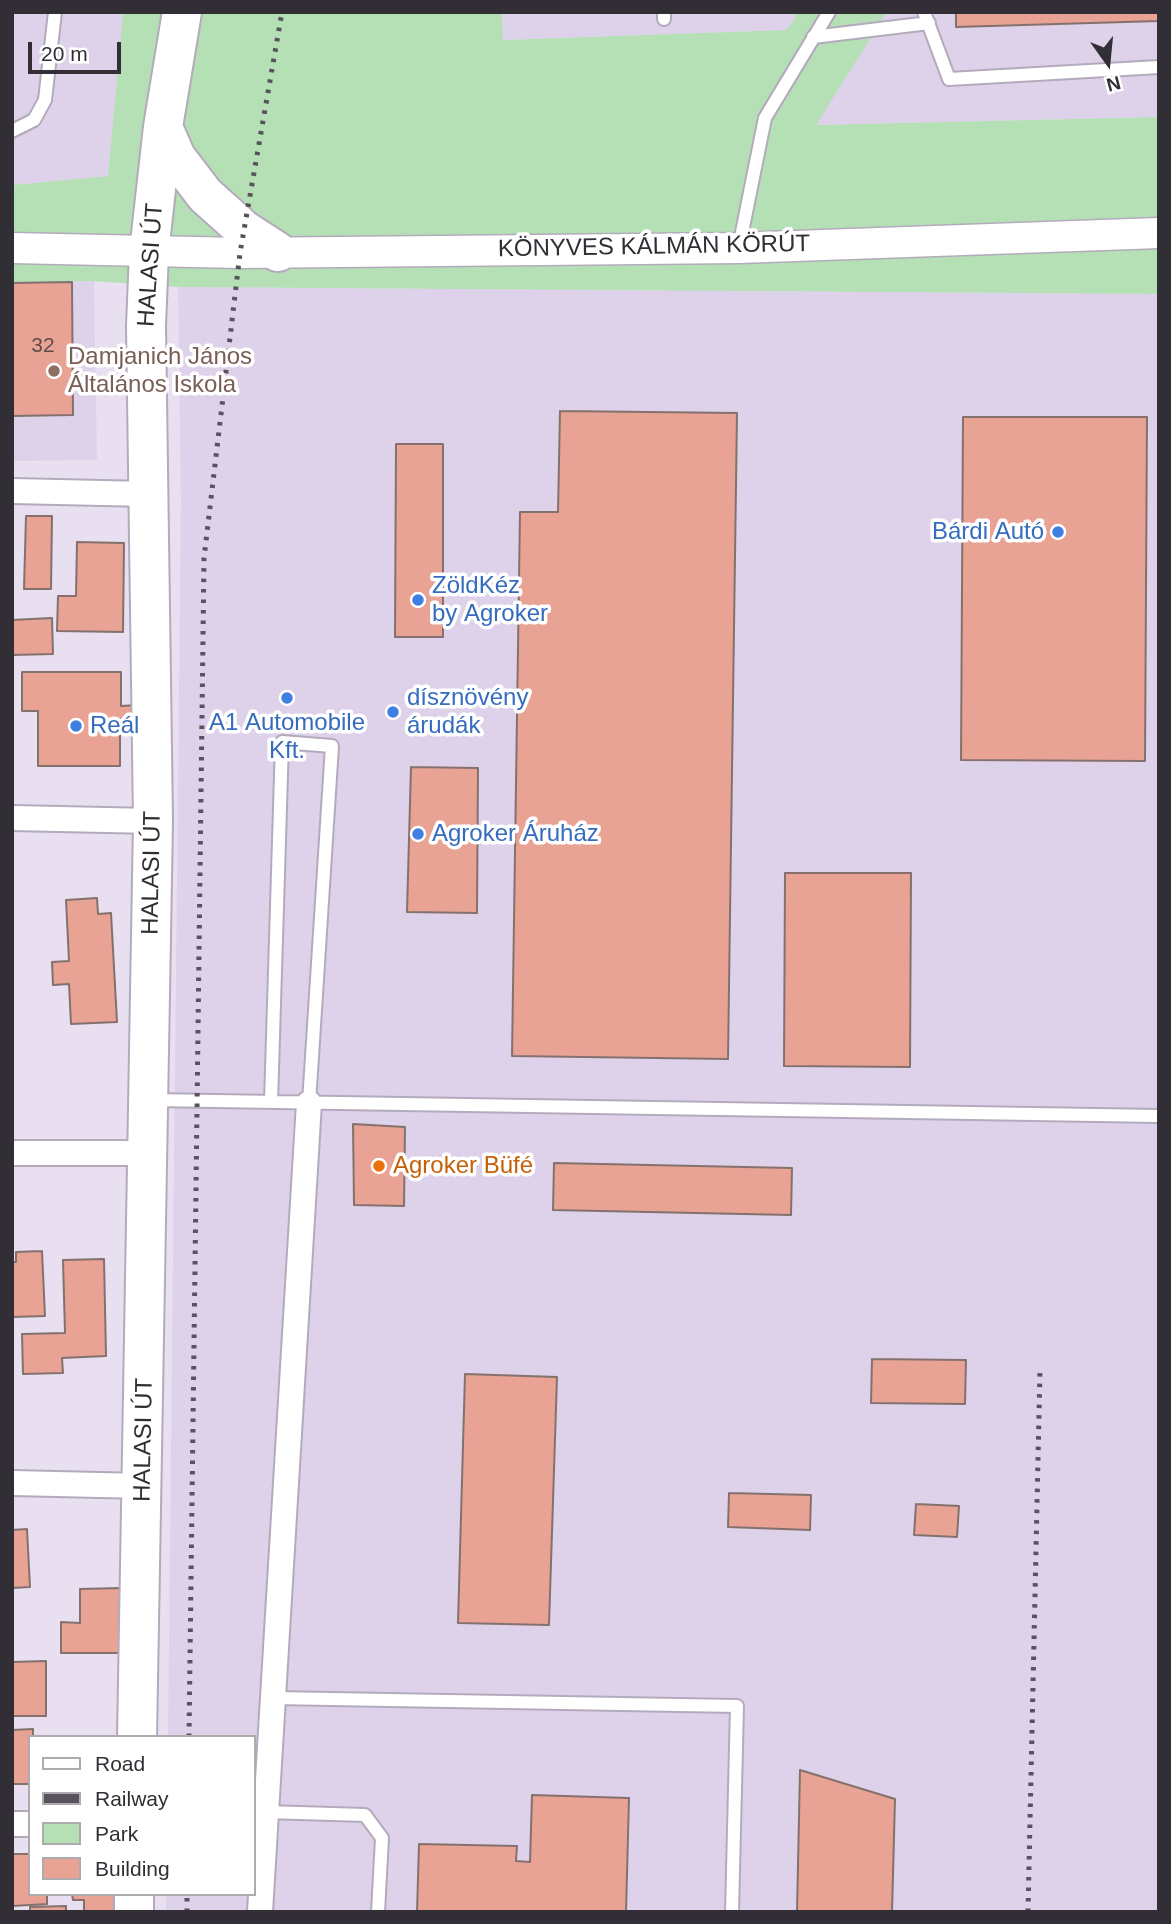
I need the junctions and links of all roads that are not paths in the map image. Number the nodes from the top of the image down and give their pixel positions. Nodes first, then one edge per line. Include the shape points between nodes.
1 (55, 12) edge
2 (182, 12) edge
3 (829, 12) edge
4 (927, 18) edge
5 (813, 37) junction
6 (1159, 67) edge
7 (163, 127) junction
8 (12, 131) edge
9 (1159, 233) edge
10 (12, 248) edge
11 (739, 248) junction
12 (149, 252) junction
13 (278, 252) junction
14 (12, 491) edge
15 (148, 494) junction
16 (12, 818) edge
17 (153, 821) junction
18 (149, 1100) junction
19 (271, 1102) junction
20 (309, 1103) junction
21 (1159, 1116) edge
22 (12, 1153) edge
23 (147, 1153) junction
24 (12, 1483) edge
25 (144, 1486) junction
26 (273, 1698) junction
27 (137, 1735) edge
28 (266, 1812) junction
29 (260, 1912) edge
30 (378, 1912) edge
31 (732, 1912) edge

1 - 8 lane via 44,100 34,120
2 - 7 main road, HALASI ÚT
3 - 5 lane
4 - 5 lane
4 - 6 lane via 949,79
5 - 11 lane via 765,118
7 - 12 main road, HALASI ÚT
7 - 13 main road via 176,157 205,195 244,230
9 - 11 street, KÖNYVES KÁLMÁN KÖRÚT
10 - 12 street, KÖNYVES KÁLMÁN KÖRÚT
11 - 13 street, KÖNYVES KÁLMÁN KÖRÚT
12 - 13 street, KÖNYVES KÁLMÁN KÖRÚT
12 - 15 main road, HALASI ÚT
14 - 15 street
15 - 17 main road, HALASI ÚT
16 - 17 street
17 - 18 main road, HALASI ÚT
18 - 19 lane
18 - 23 main road, HALASI ÚT
19 - 20 lane
19 - 20 lane via 282,742 332,746
20 - 21 lane
20 - 26 street
22 - 23 street
23 - 25 main road, HALASI ÚT
24 - 25 street
25 - 27 main road, HALASI ÚT
26 - 28 street
26 - 31 lane via 737,1706
28 - 29 street
28 - 30 lane via 365,1815 382,1838

